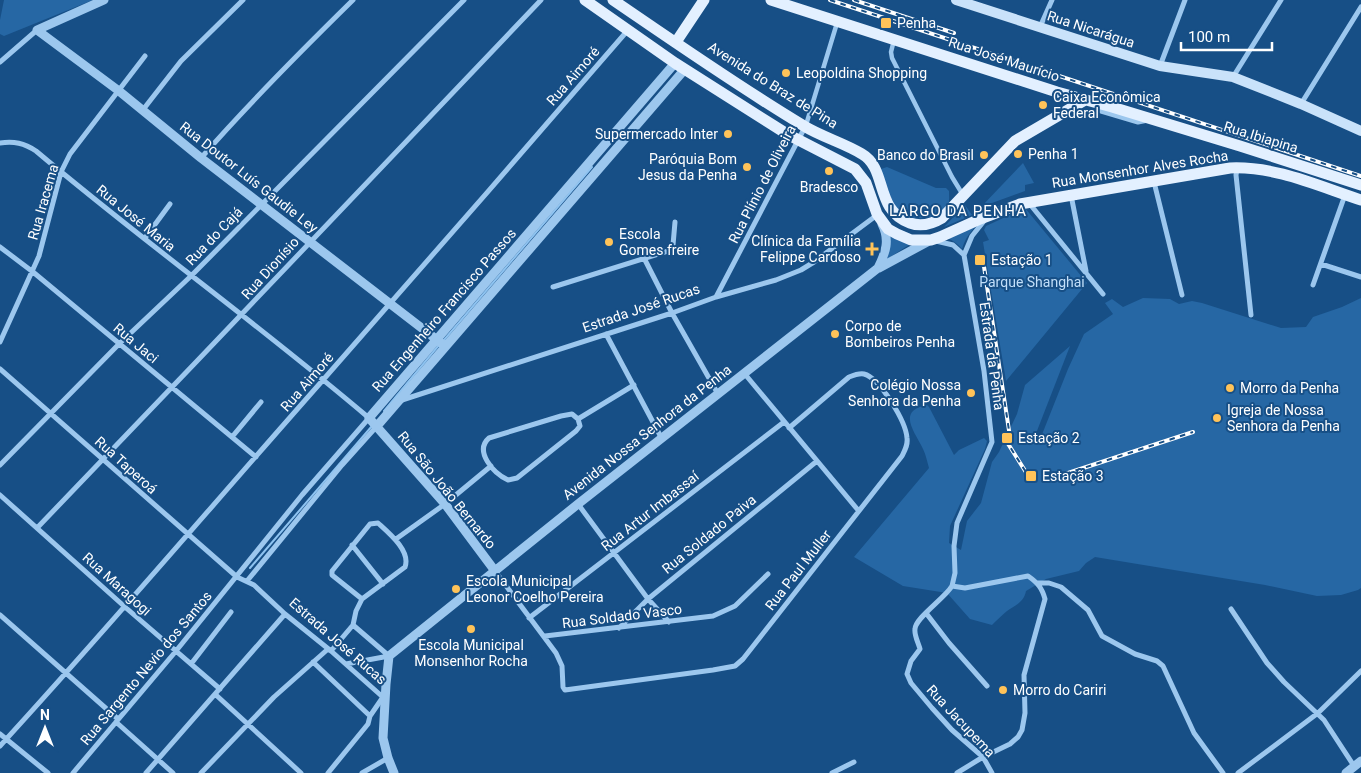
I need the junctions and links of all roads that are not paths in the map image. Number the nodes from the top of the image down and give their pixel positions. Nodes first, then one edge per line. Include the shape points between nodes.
1 (104, 0) edge
2 (243, 0) edge
3 (353, 0) edge
4 (464, 0) edge
5 (540, 0) edge
6 (586, 0) edge
7 (614, 0) edge
8 (704, 0) edge
9 (771, 0) edge
10 (956, 0) edge
11 (1052, 0) edge
12 (1185, 0) edge
13 (1282, 0) edge
14 (1361, 7) edge
15 (837, 21) junction
16 (1040, 27) junction
17 (37, 30) junction
18 (628, 30) junction
19 (676, 42) junction
20 (893, 44) dead end
21 (145, 56) dead end
22 (0, 62) edge
23 (675, 63) junction
24 (1160, 66) junction
25 (685, 69) junction
26 (1233, 77) junction
27 (658, 83) junction
28 (118, 91) junction
29 (666, 91) junction
30 (1085, 100) junction
31 (1301, 104) junction
32 (142, 111) junction
33 (805, 126) junction
34 (1361, 131) edge
35 (799, 141) junction
36 (0, 143) edge
37 (1240, 146) junction
38 (201, 158) junction
39 (1238, 168) junction
40 (61, 172) junction
41 (1286, 175) joint
42 (1154, 181) junction
43 (1361, 185) edge
44 (1072, 195) junction
45 (1345, 195) junction
46 (964, 196) junction
47 (1361, 200) edge
48 (1028, 202) junction
49 (170, 204) dead end
50 (262, 204) junction
51 (556, 210) junction
52 (877, 214) junction
53 (990, 216) junction
54 (675, 222) dead end
55 (145, 238) junction
56 (931, 240) junction
57 (309, 242) junction
58 (0, 247) edge
59 (964, 255) junction
60 (644, 258) junction
61 (1321, 264) junction
62 (878, 268) junction
63 (33, 272) junction
64 (1086, 272) junction
65 (191, 276) junction
66 (1361, 277) edge
67 (1313, 286) dead end
68 (553, 288) dead end
69 (1103, 294) dead end
70 (1182, 295) dead end
71 (716, 297) junction
72 (391, 304) junction
73 (672, 313) junction
74 (243, 315) junction
75 (1251, 315) dead end
76 (606, 334) junction
77 (0, 342) edge
78 (441, 343) junction
79 (119, 344) junction
80 (0, 369) edge
81 (744, 373) junction
82 (323, 380) junction
83 (634, 385) junction
84 (172, 387) junction
85 (718, 394) junction
86 (401, 400) junction
87 (261, 402) dead end
88 (52, 413) junction
89 (578, 419) junction
90 (374, 422) junction
91 (784, 422) junction
92 (789, 428) junction
93 (232, 437) junction
94 (662, 439) junction
95 (256, 456) junction
96 (103, 459) junction
97 (816, 461) junction
98 (0, 465) edge
99 (490, 466) junction
100 (0, 495) edge
101 (445, 504) junction
102 (578, 504) junction
103 (858, 510) junction
104 (37, 528) junction
105 (188, 535) junction
106 (396, 539) junction
107 (352, 545) junction
108 (614, 553) junction
109 (496, 572) junction
110 (768, 574) dead end
111 (237, 577) junction
112 (247, 581) junction
113 (1038, 583) junction
114 (383, 584) junction
115 (952, 586) junction
116 (362, 599) junction
117 (648, 599) junction
118 (125, 607) junction
119 (1231, 609) dead end
120 (231, 612) dead end
121 (926, 613) junction
122 (285, 614) junction
123 (0, 615) edge
124 (529, 618) junction
125 (669, 622) junction
126 (353, 626) junction
127 (620, 628) junction
128 (544, 636) junction
129 (329, 650) junction
130 (176, 651) junction
131 (390, 656) junction
132 (313, 662) junction
133 (191, 664) junction
134 (346, 664) junction
135 (1361, 671) edge
136 (65, 674) junction
137 (987, 686) dead end
138 (220, 689) junction
139 (216, 695) junction
140 (384, 698) junction
141 (1318, 713) junction
142 (368, 715) junction
143 (117, 721) junction
144 (247, 724) junction
145 (0, 734) edge
146 (6, 739) junction
147 (0, 746) edge
148 (983, 757) junction
149 (388, 758) junction
150 (157, 760) junction
151 (854, 762) dead end
152 (1358, 763) edge
153 (48, 773) edge
154 (73, 773) edge
155 (146, 773) edge
156 (173, 773) edge
157 (201, 773) edge
158 (301, 773) edge
159 (328, 773) edge
160 (362, 773) edge
161 (394, 773) edge
162 (832, 773) edge
163 (957, 773) edge
164 (992, 773) edge
165 (1223, 773) edge
166 (1238, 773) edge
167 (1346, 773) edge

1 - 17 street
2 - 32 street via 181,61
3 - 38 street via 282,70
4 - 50 street, Rua do Cajá
5 - 57 street, Rua Dionísio
6 - 18 main road
7 - 19 main road, Avenida do Braz de Pina
8 - 19 main road
9 - 15 main road, Rua José Maurício
10 - 16 main road, Rua Nicarágua
11 - 16 street
12 - 24 street
13 - 26 street
14 - 31 street
15 - 30 main road, Rua José Maurício
15 - 33 street, Rua Plínio de Oliveira
16 - 24 main road, Rua Nicarágua
17 - 22 street
17 - 28 street, Rua Doutor Luís Gaudie Ley
18 - 23 main road
18 - 72 street, Rua Aimoré
19 - 33 main road, Avenida do Braz de Pina
20 - 46 street via 892,58
21 - 28 street, Rua Iracema
23 - 25 main road
23 - 27 street, Rua Engenheiro Francisco Passos
24 - 26 main road, Rua Nicarágua
25 - 29 street, Rua Engenheiro Francisco Passos
25 - 35 main road
26 - 31 main road, Rua Nicarágua
27 - 29 street
27 - 51 street, Rua Engenheiro Francisco Passos
28 - 32 street, Rua Doutor Luís Gaudie Ley
28 - 40 street, Rua Iracema via 70,154
29 - 51 street, Rua Engenheiro Francisco Passos
30 - 37 main road, Rua Ibiapina via 1102,108
30 - 46 main road via 1015,141
31 - 34 main road, Rua Nicarágua
32 - 38 street, Rua Doutor Luís Gaudie Ley
33 - 35 street, Rua Plínio de Oliveira
33 - 46 main road, Avenida do Braz de Pina via 867,158 875,168 889,207 899,218 914,224 931,223 948,213
35 - 52 main road via 855,169 866,183
35 - 71 street, Rua Plínio de Oliveira
36 - 40 street, Rua José Maria via 29,146
37 - 39 main road via 1242,158
37 - 43 main road, Rua Ibiapina
38 - 50 street, Rua Doutor Luís Gaudie Ley
39 - 41 main road, Rua Monsenhor Alves Rocha
39 - 42 main road, Rua Monsenhor Alves Rocha
39 - 75 street via 1236,176
40 - 55 street, Rua José Maria
40 - 63 street, Rua Iracema
41 - 45 main road, Rua Ibiapina
42 - 44 main road, Rua Monsenhor Alves Rocha
42 - 70 street
44 - 48 main road, Rua Monsenhor Alves Rocha
44 - 64 street
45 - 47 main road, Rua Ibiapina
45 - 61 street
48 - 53 main road
48 - 64 street
49 - 55 street
50 - 57 street, Rua Doutor Luís Gaudie Ley
50 - 65 street, Rua do Cajá
51 - 78 street, Rua Engenheiro Francisco Passos
52 - 56 main road via 888,229 906,239
52 - 62 street via 887,244
52 - 71 street, Estrada José Rucas via 801,270
53 - 56 main road
53 - 59 street via 972,236
54 - 60 street via 671,248
55 - 65 street, Rua José Maria
56 - 59 street via 953,245
56 - 62 street
57 - 72 street, Rua Doutor Luís Gaudie Ley
57 - 74 street, Rua Dionísio
58 - 63 street, Rua Jaci
59 - 115 street, Estrada da Penha via 984,371 992,442 957,523
60 - 68 street
60 - 73 street
61 - 66 street
61 - 67 street
62 - 81 street, Avenida Nossa Senhora da Penha
63 - 77 street, Rua Iracema
63 - 79 street, Rua Jaci
64 - 69 street
65 - 74 street, Rua José Maria
65 - 79 street, Rua do Cajá
71 - 73 street, Estrada José Rucas
72 - 78 street, Rua Doutor Luís Gaudie Ley
72 - 82 street, Rua Aimoré
73 - 76 street, Estrada José Rucas
73 - 85 street
74 - 82 street, Rua José Maria
74 - 84 street, Rua Dionísio
76 - 83 street
76 - 86 street, Estrada José Rucas
78 - 86 street, Rua Engenheiro Francisco Passos
78 - 90 street, Rua Engenheiro Francisco Passos
79 - 84 street, Rua Jaci
79 - 88 street, Rua do Cajá
80 - 88 street, Rua Taperoá
81 - 85 street, Avenida Nossa Senhora da Penha
81 - 91 street
82 - 90 street, Rua José Maria
82 - 95 street, Rua Aimoré
83 - 89 street
83 - 94 street
84 - 93 street, Rua Jaci
84 - 96 street, Rua Dionísio
85 - 94 street, Avenida Nossa Senhora da Penha
86 - 90 street, Rua Engenheiro Francisco Passos
87 - 93 street
88 - 96 street, Rua Taperoá
88 - 98 street, Rua do Cajá
89 - 99 street via 580,426 576,431 517,478 503,478
89 - 99 street via 572,414 561,416 489,438 483,449
90 - 101 street, Rua São João Bernardo
90 - 111 street, Rua Engenheiro Francisco Passos via 302,495
90 - 112 street, Rua Engenheiro Francisco Passos
91 - 92 street
91 - 108 street, Rua Artur Imbassaí
92 - 97 street
92 - 103 street, Rua Paul Muller via 858,374 869,376 890,398 905,429 908,444
93 - 95 street, Rua Jaci
94 - 102 street, Avenida Nossa Senhora da Penha
95 - 105 street, Rua Aimoré
96 - 104 street, Rua Dionísio
96 - 105 street, Rua Taperoá
97 - 103 street
97 - 117 street, Rua Soldado Paiva
99 - 101 street
100 - 104 street, Rua Maragogi
101 - 106 street
101 - 109 street, Rua São João Bernardo
102 - 108 street
102 - 109 street, Avenida Nossa Senhora da Penha
103 - 128 street, Rua Paul Muller via 749,653 735,666 566,690 562,666
104 - 118 street, Rua Maragogi
105 - 111 street, Rua Taperoá
105 - 118 street, Rua Aimoré
106 - 107 street via 374,523
106 - 114 street via 406,557 406,564
107 - 114 street
107 - 116 street via 332,574
108 - 117 street
108 - 124 street, Rua Artur Imbassaí
109 - 124 street, Rua Soldado Vasco
109 - 131 street, Avenida Nossa Senhora da Penha
110 - 125 street, Rua Soldado Vasco via 727,611
111 - 112 street, Estrada José Rucas
111 - 130 street, Rua Sargento Nevio dos Santos
112 - 122 street, Estrada José Rucas
113 - 115 street via 1028,576 966,588
113 - 148 street via 1044,595 1044,605 1024,674 1022,730 1010,744
113 - 165 street via 1061,587 1088,610 1102,636 1135,654 1157,660 1163,666 1194,732
114 - 116 street
115 - 121 street, Rua Jacupema
116 - 126 street
117 - 125 street
117 - 127 street, Rua Soldado Paiva
118 - 130 street, Rua Maragogi
118 - 136 street, Rua Aimoré
119 - 141 street via 1266,662
120 - 133 street
121 - 137 street
121 - 148 street, Rua Jacupema via 914,627 920,649 907,674 911,683 952,730
122 - 129 street, Estrada José Rucas
122 - 138 street
123 - 136 street
124 - 128 street, Rua Soldado Vasco
125 - 127 street, Rua Soldado Vasco
126 - 129 street
126 - 131 street
127 - 128 street, Rua Soldado Vasco
129 - 132 street
129 - 134 street, Estrada José Rucas
130 - 133 street, Rua Maragogi
130 - 143 street, Rua Sargento Nevio dos Santos
131 - 134 street
131 - 140 street
132 - 142 street
132 - 144 street
133 - 138 street, Rua Maragogi
134 - 140 street, Estrada José Rucas
135 - 141 street
136 - 143 street
136 - 146 street, Rua Aimoré
138 - 139 street
139 - 144 street
139 - 150 street
140 - 142 street
140 - 149 street, Estrada José Rucas via 383,738
141 - 152 street
141 - 166 street
142 - 159 street via 368,724
143 - 150 street
143 - 154 street, Rua Sargento Nevio dos Santos
144 - 157 street
144 - 158 street
145 - 146 street
146 - 147 street, Rua Aimoré
146 - 153 street
148 - 163 street
148 - 164 street, Rua Jacupema
149 - 160 street
149 - 161 street, Estrada José Rucas
150 - 155 street
150 - 156 street
151 - 162 street
152 - 167 street

